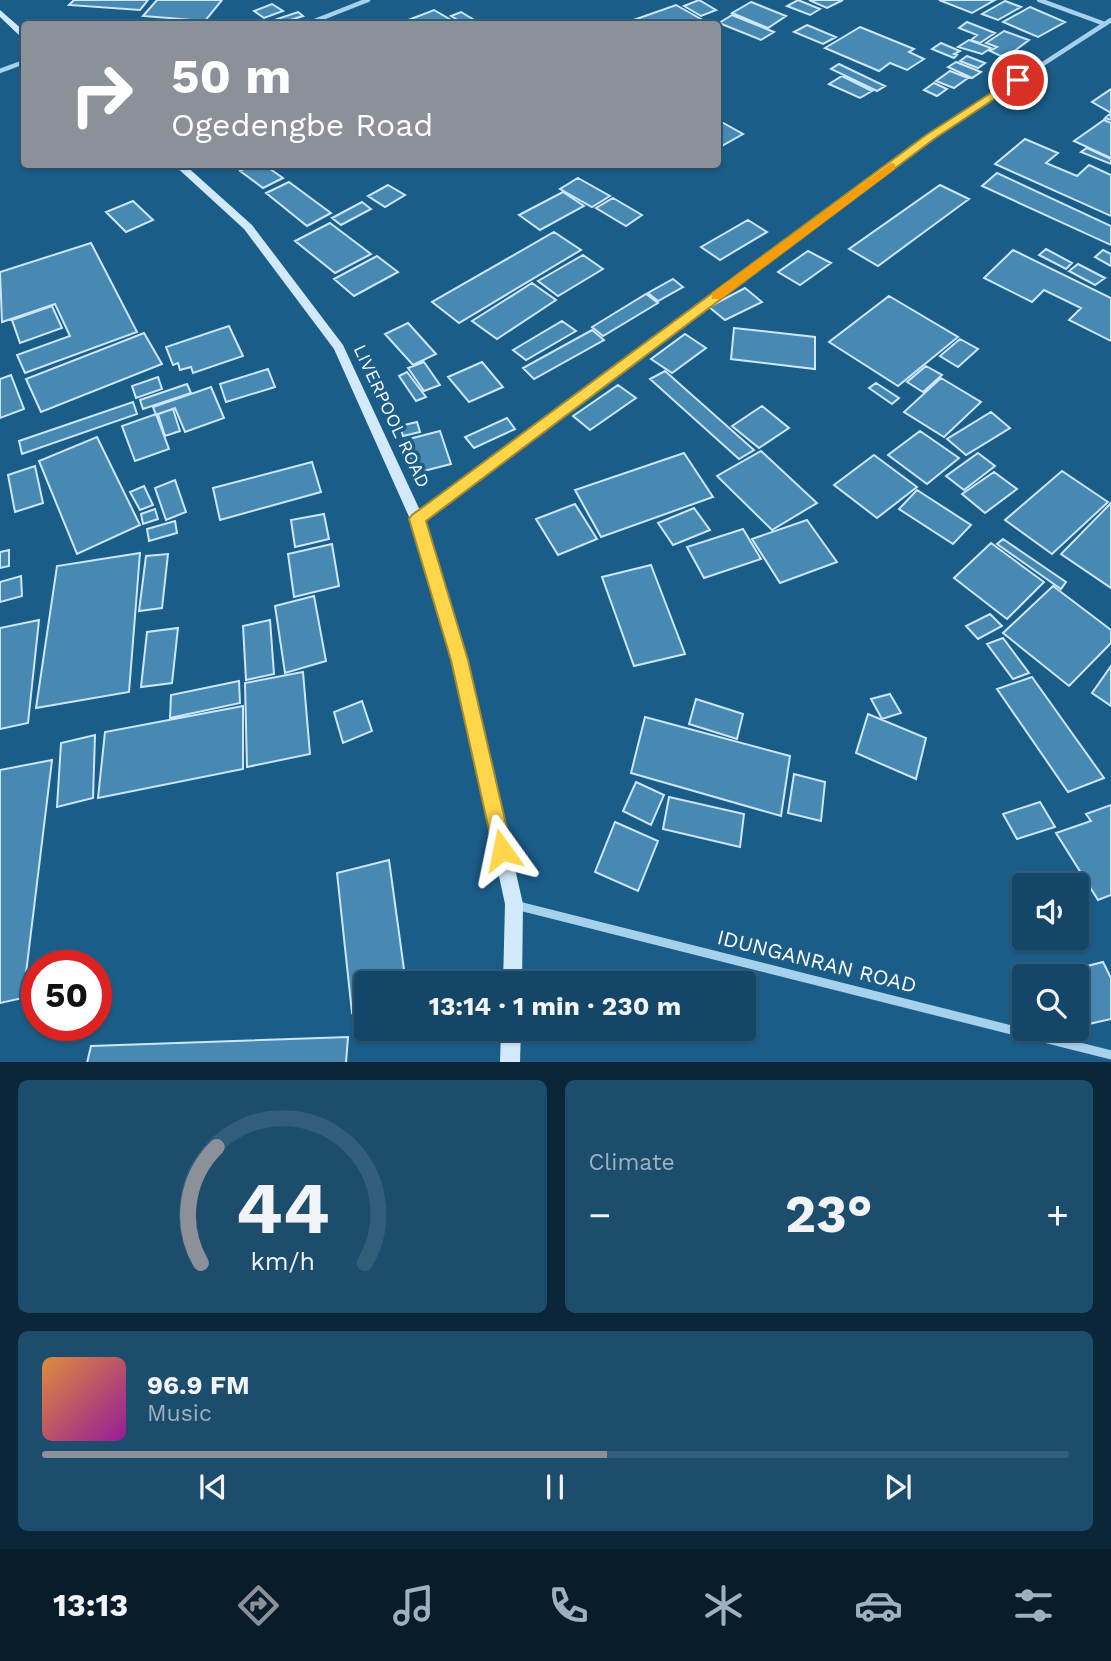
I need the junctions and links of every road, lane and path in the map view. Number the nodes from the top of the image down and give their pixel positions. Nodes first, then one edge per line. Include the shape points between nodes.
1 (368, 0) edge
2 (1039, 0) edge
3 (0, 12) edge
4 (315, 21) edge
5 (1108, 22) edge
6 (21, 32) edge
7 (21, 63) edge
8 (0, 71) edge
9 (182, 168) edge
10 (417, 519) junction
11 (514, 904) junction
12 (512, 971) edge
13 (511, 1041) edge
14 (1111, 1055) edge
15 (510, 1062) edge

1 - 4 street
2 - 5 street
3 - 6 main road
5 - 10 street via 930,137
7 - 8 street
9 - 10 main road, LIVERPOOL ROAD via 248,227 339,348
10 - 11 main road, LIVERPOOL ROAD via 460,660
11 - 12 main road, LIVERPOOL ROAD
11 - 14 street, IDUNGANRAN ROAD
13 - 15 main road

